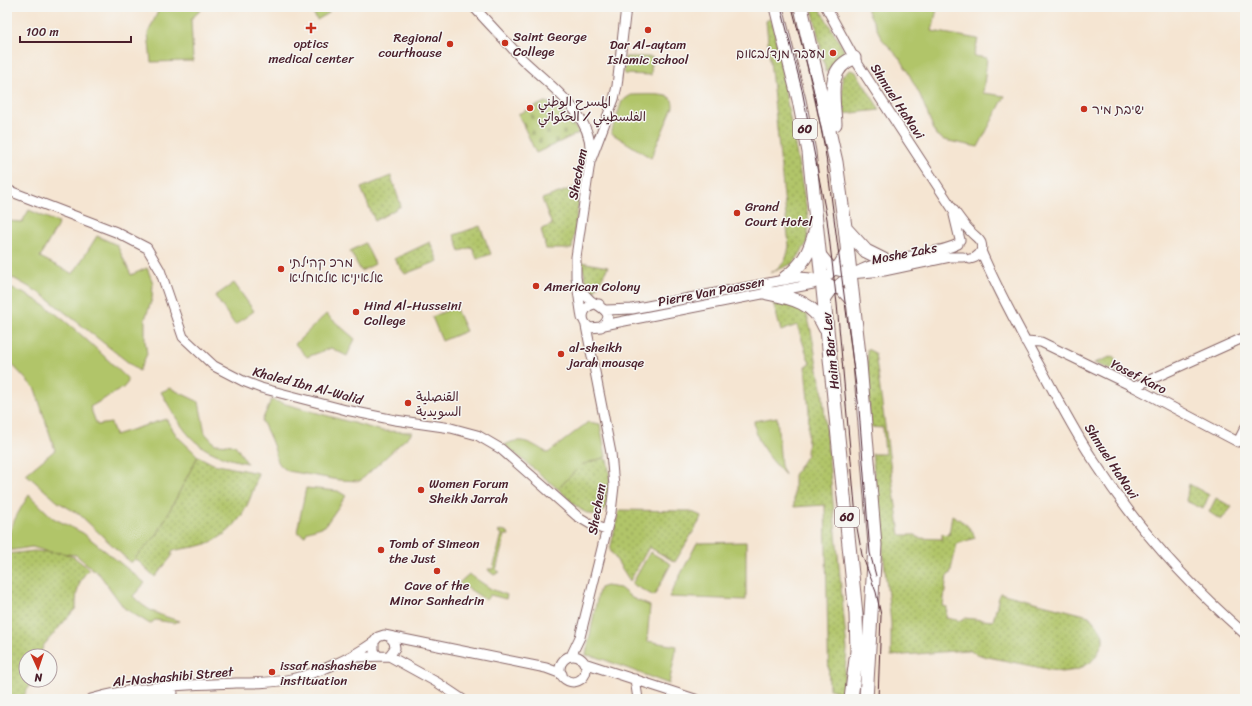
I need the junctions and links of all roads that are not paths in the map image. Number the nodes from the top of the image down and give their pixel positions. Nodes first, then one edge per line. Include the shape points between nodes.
1 (474, 7) edge
2 (626, 7) edge
3 (803, 7) edge
4 (826, 7) edge
5 (775, 10) edge
6 (854, 58) junction
7 (590, 162) junction
8 (836, 162) junction
9 (7, 190) edge
10 (952, 208) junction
11 (817, 225) junction
12 (845, 227) junction
13 (974, 236) junction
14 (959, 242) junction
15 (847, 246) junction
16 (981, 251) junction
17 (820, 252) junction
18 (966, 258) junction
19 (886, 261) junction
20 (834, 270) junction
21 (850, 274) junction
22 (992, 277) junction
23 (576, 278) junction
24 (786, 278) junction
25 (822, 280) junction
26 (835, 286) junction
27 (767, 293) junction
28 (825, 302) junction
29 (602, 307) junction
30 (854, 310) junction
31 (584, 322) junction
32 (601, 327) junction
33 (828, 334) junction
34 (1245, 337) edge
35 (1025, 341) junction
36 (593, 360) junction
37 (1134, 387) junction
38 (1245, 428) edge
39 (606, 530) junction
40 (1245, 634) edge
41 (390, 637) junction
42 (418, 641) junction
43 (374, 642) junction
44 (391, 653) junction
45 (378, 656) junction
46 (348, 658) junction
47 (579, 659) junction
48 (562, 664) junction
49 (540, 666) junction
50 (562, 674) junction
51 (635, 679) junction
52 (258, 683) junction
53 (91, 699) edge
54 (115, 699) edge
55 (462, 699) edge
56 (638, 699) edge
57 (695, 699) edge
58 (851, 699) edge
59 (866, 699) edge

1 - 7 street via 580,117 589,139
2 - 7 street, Shechem via 614,99
3 - 8 highway, 60
4 - 6 street, Shmuel HaNavi
5 - 11 highway, Haim Bar-Lev / 60 via 804,123
6 - 8 highway via 839,66 834,78
6 - 10 street, Shmuel HaNavi
7 - 23 street, Shechem via 576,257
8 - 12 highway, 60
9 - 39 street, Khaled Ibn Al-Walid via 116,232 147,248 160,270 183,336 214,366 261,388 395,420 450,428 477,435 501,449 577,516
10 - 13 street, Shmuel HaNavi
10 - 14 street, Shmuel HaNavi
11 - 17 highway, Haim Bar-Lev / 60
11 - 24 highway via 808,254 798,268
12 - 15 highway, 60
12 - 19 highway via 866,251
13 - 14 street via 966,236
13 - 16 street via 981,244
14 - 18 street via 958,251
14 - 19 street, Moshe Zaks via 948,248
15 - 20 street
15 - 21 highway, 60
16 - 18 street via 975,258
16 - 22 street, Shmuel HaNavi
17 - 20 street
17 - 25 highway, Haim Bar-Lev / 60
18 - 21 street, Moshe Zaks via 950,257
18 - 22 street, Shmuel HaNavi via 980,264
19 - 21 street, Moshe Zaks
20 - 21 street, Moshe Zaks
20 - 25 street
21 - 26 street, Moshe Zaks
21 - 30 highway, 60
22 - 35 street, Shmuel HaNavi
23 - 29 street, Shechem via 582,292
23 - 31 street, Shechem
24 - 25 street, Pierre Van Paassen via 805,277
24 - 29 street, Pierre Van Paassen via 632,309
25 - 26 street, Pierre Van Paassen
25 - 27 street, Pierre Van Paassen
25 - 28 highway, Haim Bar-Lev / 60
26 - 28 street, Moshe Zaks
26 - 30 street
27 - 32 street, Pierre Van Paassen
27 - 33 highway via 798,300 808,306 822,321
28 - 33 highway, Haim Bar-Lev / 60
29 - 31 street via 587,307
29 - 32 street, Shechem via 607,318
30 - 59 highway, 60 via 875,545
31 - 32 street
31 - 36 street, Shechem
32 - 36 street, Shechem
33 - 58 highway, Haim Bar-Lev / 60 via 857,626 857,651
34 - 37 street
35 - 37 street, Yosef Karo via 1041,342
35 - 40 street, Shmuel HaNavi via 1091,457 1133,516 1179,572
36 - 39 street, Shechem via 614,478 611,512
37 - 38 street, Yosef Karo via 1238,442
39 - 47 street, Shechem via 580,637
41 - 42 street
41 - 43 street via 381,636
41 - 44 street via 394,642
42 - 44 street via 405,644
42 - 49 street
43 - 45 street via 374,651
43 - 46 street
44 - 45 street
44 - 55 street
45 - 46 street
46 - 52 street, Al-Nashashibi Street via 301,677
47 - 48 street via 565,659
47 - 50 street via 585,672 580,680 568,680
47 - 51 street
48 - 49 street
48 - 50 street
49 - 50 street
51 - 56 street
51 - 57 street
52 - 53 street, Al-Nashashibi Street via 154,688 118,692
52 - 54 street, Al-Nashashibi Street via 227,689

